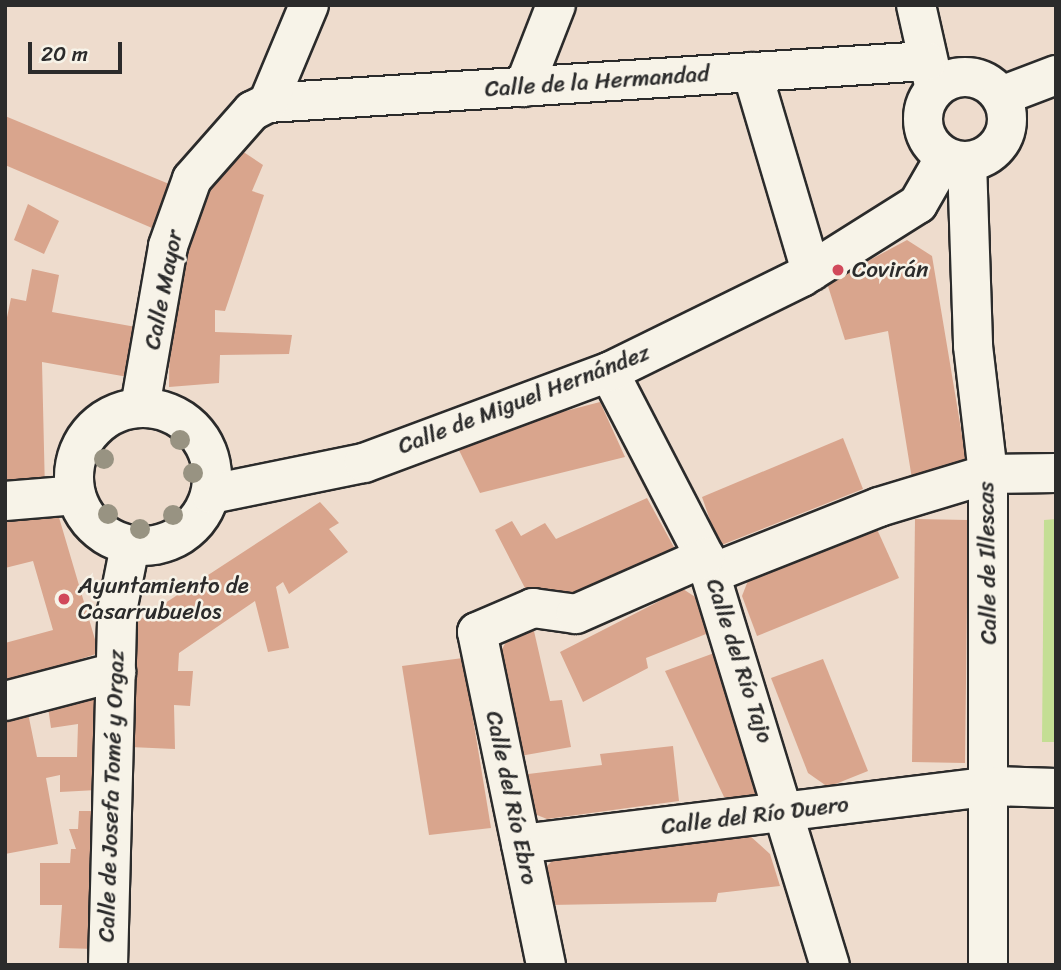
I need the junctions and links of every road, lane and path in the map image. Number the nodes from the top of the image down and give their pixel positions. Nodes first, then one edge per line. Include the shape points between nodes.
1 (309, 5) edge
2 (556, 5) edge
3 (916, 5) edge
4 (752, 72) junction
5 (931, 74) junction
6 (1056, 75) edge
7 (524, 87) junction
8 (1001, 96) junction
9 (268, 103) junction
10 (956, 160) junction
11 (811, 271) junction
12 (609, 372) junction
13 (141, 407) junction
14 (1056, 473) edge
15 (988, 474) junction
16 (211, 494) junction
17 (76, 495) junction
18 (5, 501) edge
19 (131, 546) junction
20 (707, 565) junction
21 (116, 672) junction
22 (5, 701) edge
23 (990, 786) junction
24 (1056, 788) edge
25 (788, 813) junction
26 (521, 844) junction
27 (108, 965) edge
28 (546, 965) edge
29 (830, 965) edge
30 (988, 965) edge

1 - 9 street, Calle Mayor
2 - 7 street
3 - 5 street
4 - 5 street, Calle de la Hermandad
4 - 7 street, Calle de la Hermandad
4 - 11 street
5 - 8 street via 970,76
5 - 10 street via 922,125
6 - 8 street
7 - 9 street, Calle de la Hermandad
8 - 10 street via 1007,110 1003,139 981,159
9 - 13 street, Calle Mayor via 252,111 192,179 168,246
10 - 11 street, Calle de Miguel Hernández via 918,204
10 - 15 street, Calle de Illescas
11 - 12 street, Calle de Miguel Hernández
12 - 16 street, Calle de Miguel Hernández via 364,463
12 - 20 street, Calle del Río Tajo
13 - 16 street via 162,410 197,433 208,451
13 - 17 street via 102,421 88,435 78,454
14 - 15 street
15 - 20 street
15 - 23 street, Calle de Illescas
16 - 19 street via 190,529 162,544
17 - 18 street
17 - 19 street via 96,528
19 - 21 street, Calle de Josefa Tomé y Orgaz via 117,611
20 - 25 street, Calle del Río Tajo
20 - 26 street, Calle del Río Ebro via 576,614 533,608 477,632
21 - 22 street
21 - 27 street, Calle de Josefa Tomé y Orgaz
23 - 24 street, Calle del Río Duero
23 - 25 street, Calle del Río Duero
23 - 30 street, Calle de Illescas
25 - 26 street, Calle del Río Duero
25 - 29 street, Calle del Río Tajo
26 - 28 street, Calle del Río Ebro

